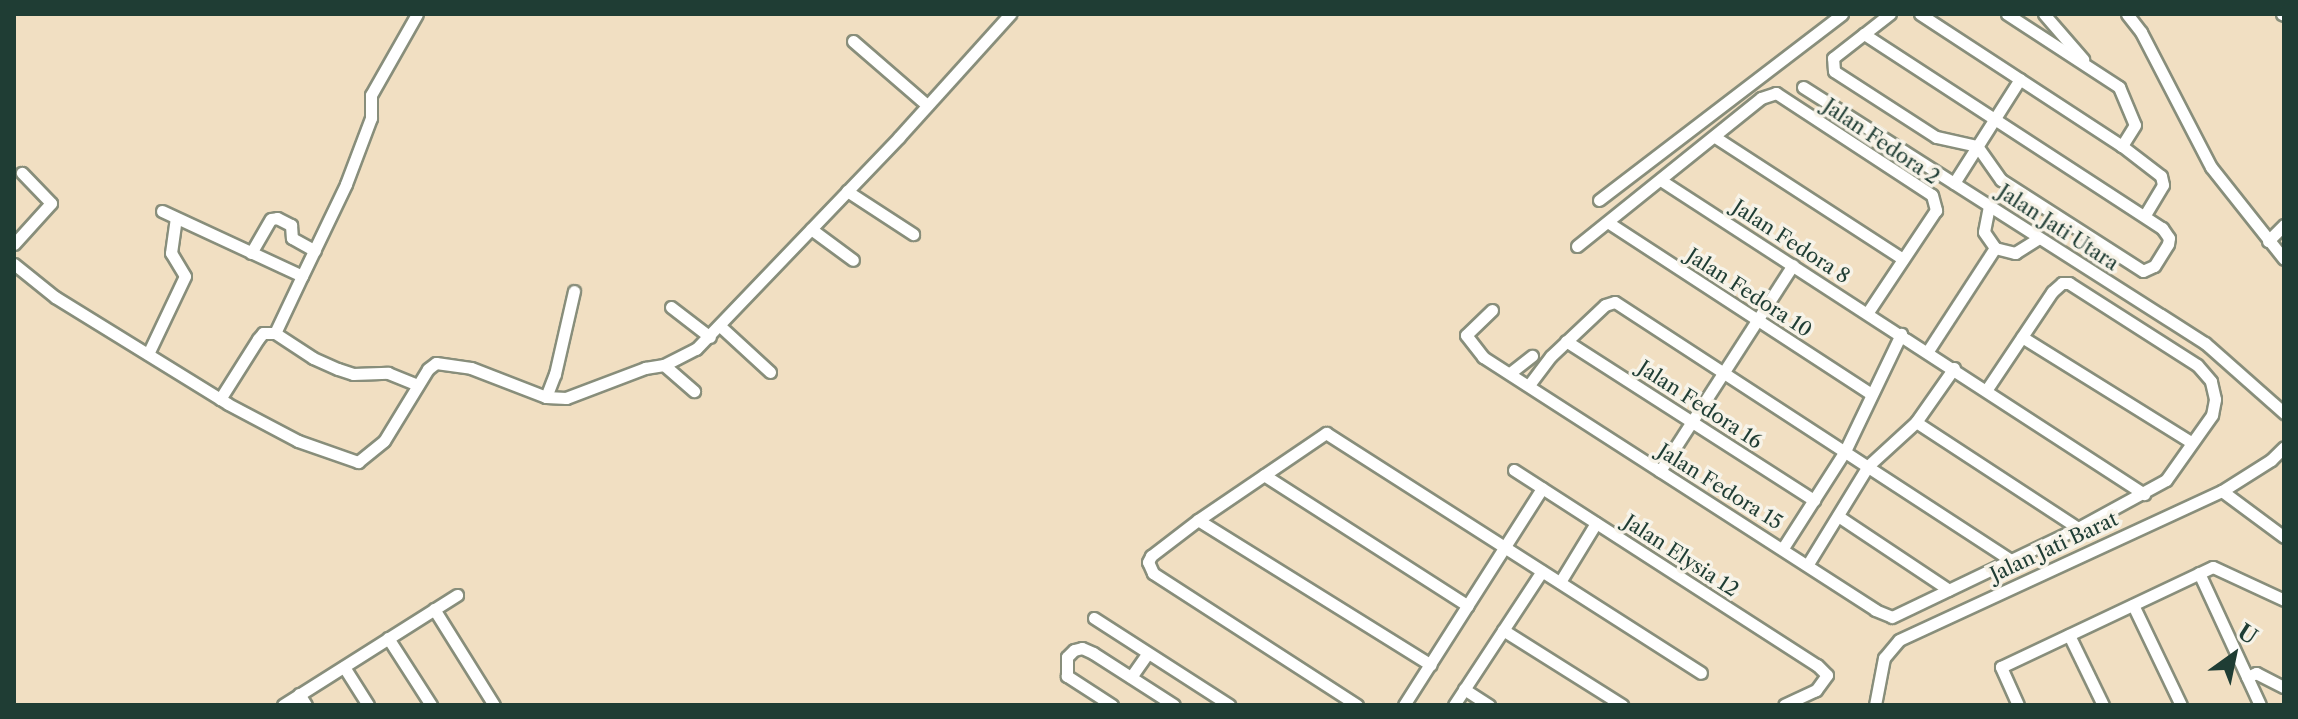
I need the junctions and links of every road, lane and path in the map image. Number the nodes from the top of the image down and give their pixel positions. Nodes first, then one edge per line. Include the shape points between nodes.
1 (417, 14) edge
2 (1010, 14) edge
3 (1842, 14) edge
4 (1890, 14) edge
5 (1920, 14) edge
6 (2007, 14) edge
7 (2044, 14) edge
8 (2127, 14) edge
9 (1864, 34) junction
10 (853, 41) dead end
11 (2092, 69) junction
12 (2020, 79) junction
13 (1803, 87) dead end
14 (927, 105) junction
15 (1995, 118) junction
16 (1715, 137) junction
17 (1977, 146) junction
18 (2122, 146) junction
19 (22, 173) dead end
20 (1662, 181) junction
21 (1954, 183) junction
22 (847, 191) junction
23 (1599, 200) dead end
24 (1989, 206) junction
25 (162, 211) dead end
26 (2145, 215) junction
27 (176, 218) junction
28 (1609, 223) junction
29 (2284, 225) edge
30 (811, 229) junction
31 (913, 234) dead end
32 (2039, 238) junction
33 (2268, 241) junction
34 (14, 244) edge
35 (1577, 246) dead end
36 (1995, 248) junction
37 (315, 251) junction
38 (251, 253) junction
39 (1903, 259) junction
40 (2284, 259) edge
41 (853, 260) dead end
42 (14, 264) edge
43 (1793, 265) junction
44 (302, 276) junction
45 (574, 291) dead end
46 (671, 307) dead end
47 (1492, 310) dead end
48 (1868, 312) junction
49 (1758, 321) junction
50 (720, 326) junction
51 (275, 333) junction
52 (1901, 334) junction
53 (710, 337) junction
54 (2022, 337) junction
55 (1566, 341) junction
56 (1928, 351) junction
57 (148, 354) junction
58 (1532, 356) dead end
59 (664, 365) junction
60 (1954, 368) junction
61 (770, 372) dead end
62 (1726, 372) junction
63 (1510, 373) junction
64 (418, 385) junction
65 (1529, 385) junction
66 (1987, 389) junction
67 (694, 391) dead end
68 (1870, 393) junction
69 (546, 397) junction
70 (220, 399) junction
71 (2284, 413) edge
72 (1692, 421) junction
73 (1916, 422) junction
74 (2192, 443) junction
75 (2284, 447) edge
76 (1845, 451) junction
77 (1868, 466) junction
78 (1514, 470) dead end
79 (1660, 471) junction
80 (1264, 475) junction
81 (1542, 488) junction
82 (2222, 491) junction
83 (2144, 494) junction
84 (1814, 500) junction
85 (1838, 516) junction
86 (1198, 520) junction
87 (1596, 523) junction
88 (2078, 528) junction
89 (2284, 537) edge
90 (1783, 548) junction
91 (1505, 549) junction
92 (2011, 560) junction
93 (1808, 564) junction
94 (1542, 571) junction
95 (2199, 573) junction
96 (1560, 582) junction
97 (1949, 590) junction
98 (457, 595) dead end
99 (2284, 600) edge
100 (2133, 605) junction
101 (1468, 606) junction
102 (434, 609) junction
103 (1094, 618) dead end
104 (1503, 630) junction
105 (2069, 635) junction
106 (388, 638) junction
107 (1148, 653) junction
108 (1431, 665) junction
109 (344, 667) junction
110 (1701, 673) dead end
111 (1131, 677) junction
112 (2247, 677) junction
113 (2284, 687) edge
114 (1464, 689) junction
115 (303, 700) edge
116 (283, 705) edge
117 (368, 705) edge
118 (431, 705) edge
119 (494, 705) edge
120 (1112, 705) edge
121 (1174, 705) edge
122 (1229, 705) edge
123 (1357, 705) edge
124 (1404, 705) edge
125 (1454, 705) edge
126 (1489, 705) edge
127 (1622, 705) edge
128 (1784, 705) edge
129 (1875, 705) edge
130 (2018, 705) edge
131 (2103, 705) edge
132 (2181, 705) edge
133 (2260, 705) edge

1 - 37 street via 371,95 371,118
2 - 14 street
3 - 23 street
4 - 9 street
5 - 12 street
6 - 11 street
7 - 11 street
8 - 33 street via 2206,158
9 - 15 street
9 - 17 street via 1833,58 1834,71 1936,137
10 - 14 street
11 - 18 street via 2119,87 2135,125
12 - 15 street
12 - 18 street
13 - 21 street, Jalan Jati Utara
14 - 22 street
15 - 17 street
15 - 26 street
16 - 20 street
16 - 39 street
16 - 39 street, Jalan Fedora 2 via 1761,98 1776,93 1932,195 1936,210
17 - 21 street
17 - 26 street via 2001,180 2143,271 2154,266 2169,238
18 - 26 street via 2161,176 2163,185
19 - 34 street via 51,203
20 - 28 street
20 - 43 street, Jalan Fedora 8
21 - 24 street, Jalan Jati Utara
22 - 30 street
22 - 31 street
24 - 32 street, Jalan Jati Utara
24 - 36 street via 1984,232
25 - 27 street
27 - 38 street
27 - 57 street via 171,253 185,276
28 - 35 street
28 - 49 street, Jalan Fedora 10
29 - 33 street
30 - 41 street
30 - 50 street
32 - 36 street via 2015,253
32 - 71 street, Jalan Jati Utara via 2205,343
33 - 40 street
36 - 56 street
37 - 38 street via 292,238 291,225 277,218 271,219
37 - 44 street
38 - 44 street
39 - 48 street, Jalan Fedora 2
42 - 57 street via 55,297
43 - 48 street, Jalan Fedora 8
43 - 49 street
44 - 51 street
45 - 69 street
46 - 53 street
47 - 63 street, Jalan Fedora 15 via 1466,335 1483,357
48 - 52 street, Jalan Fedora 8
49 - 62 street
49 - 68 street, Jalan Fedora 10
50 - 53 street
50 - 61 street
51 - 64 street via 338,369 388,373
51 - 70 street via 258,339
52 - 56 street, Jalan Fedora 8
52 - 68 street
53 - 59 street
54 - 66 street
54 - 74 street
54 - 74 street via 2052,292 2069,283 2197,365 2211,381 2212,415
55 - 62 street via 1610,302
55 - 65 street
55 - 72 street, Jalan Fedora 16
56 - 60 street, Jalan Fedora 8
57 - 70 street
58 - 63 street
59 - 67 street
59 - 69 street via 566,398
60 - 66 street, Jalan Fedora 8
60 - 73 street
62 - 72 street
62 - 76 street
63 - 65 street, Jalan Fedora 15
64 - 69 street via 436,363 451,362
64 - 70 street via 392,431 358,462 298,441
65 - 79 street, Jalan Fedora 15
66 - 83 street, Jalan Fedora 8
68 - 76 street
72 - 79 street
72 - 84 street, Jalan Fedora 16
73 - 77 street
73 - 88 street
74 - 83 street via 2166,480
75 - 82 street, Jalan Jati Barat
76 - 77 street
76 - 84 street
77 - 85 street
77 - 92 street
78 - 81 street, Jalan Elysia 12
79 - 90 street, Jalan Fedora 15
80 - 86 street
80 - 91 street via 1326,433
80 - 101 street
81 - 87 street, Jalan Elysia 12
81 - 91 street
82 - 89 street
82 - 129 street, Jalan Jati Barat via 1899,640 1888,651 1878,678
83 - 88 street
84 - 90 street
85 - 93 street
85 - 97 street
86 - 108 street
86 - 123 street via 1151,556 1153,573
87 - 96 street
87 - 128 street, Jalan Elysia 12 via 1827,675 1816,690
88 - 92 street
90 - 93 street, Jalan Fedora 15
91 - 94 street
91 - 101 street
92 - 97 street
93 - 97 street, Jalan Fedora 15 via 1892,617
94 - 96 street
94 - 104 street
95 - 99 street via 2220,567
95 - 100 street
95 - 112 street
96 - 110 street
98 - 102 street
100 - 105 street
100 - 132 street
101 - 108 street
102 - 106 street
102 - 119 street
103 - 107 street
104 - 114 street
104 - 127 street
105 - 130 street via 2001,667
105 - 131 street
106 - 109 street
106 - 118 street
107 - 111 street
107 - 122 street
108 - 124 street
109 - 115 street
109 - 117 street
111 - 120 street via 1082,648 1067,657 1067,676
111 - 121 street
112 - 113 street via 2256,673
112 - 133 street
114 - 125 street
114 - 126 street
115 - 116 street

